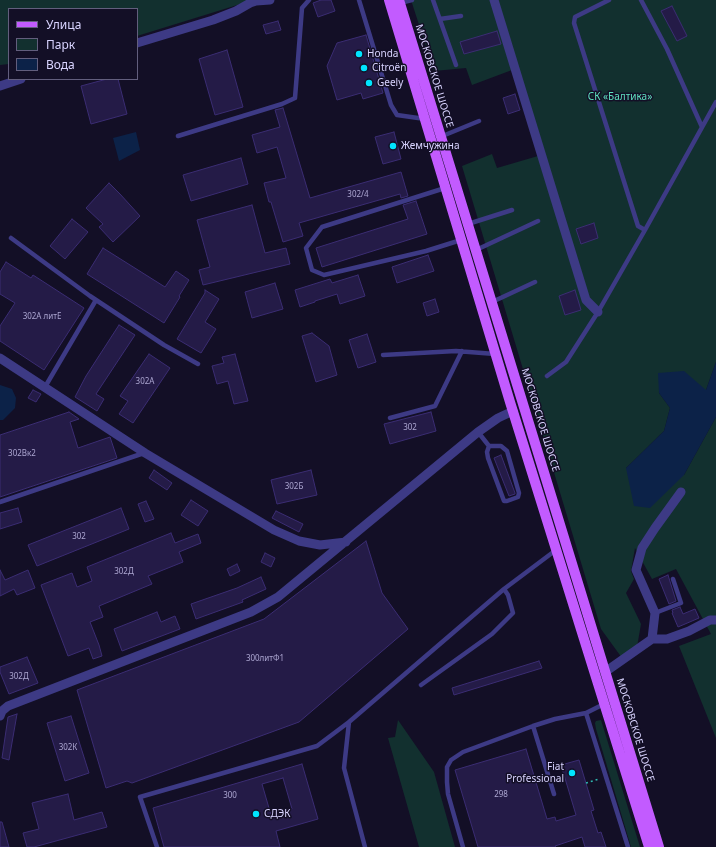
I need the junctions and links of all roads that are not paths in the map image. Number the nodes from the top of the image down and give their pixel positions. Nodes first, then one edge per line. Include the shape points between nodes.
1 (270, 0) edge
2 (308, 0) edge
3 (359, 0) edge
4 (389, 0) edge
5 (412, 0) edge
6 (433, 0) edge
7 (494, 0) edge
8 (609, 0) edge
9 (641, 0) edge
10 (399, 2) edge
11 (460, 16) dead end
12 (440, 19) junction
13 (138, 43) edge
14 (456, 65) dead end
15 (18, 80) edge
16 (0, 86) edge
17 (716, 102) edge
18 (425, 119) junction
19 (479, 121) dead end
20 (702, 127) junction
21 (178, 136) dead end
22 (440, 137) junction
23 (446, 188) junction
24 (512, 210) dead end
25 (538, 221) dead end
26 (467, 224) junction
27 (645, 230) junction
28 (11, 238) dead end
29 (461, 240) junction
30 (475, 250) junction
31 (535, 282) dead end
32 (96, 300) junction
33 (491, 303) junction
34 (598, 312) junction
35 (462, 351) junction
36 (495, 354) junction
37 (383, 355) dead end
38 (0, 358) edge
39 (198, 364) dead end
40 (547, 376) dead end
41 (45, 387) junction
42 (523, 408) junction
43 (513, 411) junction
44 (390, 418) dead end
45 (478, 432) junction
46 (489, 446) junction
47 (145, 453) junction
48 (681, 492) dead end
49 (0, 502) edge
50 (346, 542) junction
51 (556, 550) junction
52 (673, 579) dead end
53 (504, 589) junction
54 (655, 614) junction
55 (716, 620) edge
56 (652, 639) junction
57 (605, 672) junction
58 (421, 685) dead end
59 (604, 704) junction
60 (586, 713) junction
61 (0, 716) edge
62 (349, 722) junction
63 (533, 726) junction
64 (554, 794) dead end
65 (157, 847) edge
66 (365, 847) edge
67 (463, 847) edge
68 (628, 847) edge
69 (649, 847) edge
70 (659, 847) edge

1 - 13 street via 256,0 213,20
2 - 21 lane via 302,8 296,98
3 - 18 lane via 396,115
4 - 18 main road, МОСКОВСКОЕ ШОССЕ
5 - 10 lane
6 - 12 lane
7 - 34 street via 586,300
8 - 27 lane via 575,17 574,23 638,226
9 - 20 lane via 667,49
10 - 22 main road, МОСКОВСКОЕ ШОССЕ
11 - 12 lane
12 - 14 lane
15 - 16 street
17 - 20 lane
18 - 23 main road, МОСКОВСКОЕ ШОССЕ
19 - 22 lane
20 - 27 lane
22 - 26 main road, МОСКОВСКОЕ ШОССЕ
23 - 29 main road, МОСКОВСКОЕ ШОССЕ
23 - 29 lane via 322,227 306,248 312,270 324,275
24 - 26 lane
25 - 30 lane
26 - 30 main road, МОСКОВСКОЕ ШОССЕ
27 - 34 lane
28 - 32 lane
29 - 36 main road, МОСКОВСКОЕ ШОССЕ
30 - 33 main road, МОСКОВСКОЕ ШОССЕ
31 - 33 lane
32 - 39 lane
32 - 41 lane
33 - 42 main road, МОСКОВСКОЕ ШОССЕ
34 - 40 lane via 566,362
35 - 36 lane
35 - 37 lane
35 - 44 lane via 434,406
36 - 43 main road, МОСКОВСКОЕ ШОССЕ
38 - 41 street
41 - 47 street
42 - 43 main road
42 - 57 main road, МОСКОВСКОЕ ШОССЕ
43 - 45 street
43 - 51 main road, МОСКОВСКОЕ ШОССЕ
45 - 46 lane
45 - 50 street
46 - 46 lane via 501,446 507,451 518,497 504,501 488,458
47 - 49 lane
47 - 50 street via 274,530 300,541 320,545
48 - 54 street via 642,548 636,570
50 - 61 street via 278,597 251,612 8,706
51 - 53 lane
51 - 59 main road, МОСКОВСКОЕ ШОССЕ
52 - 54 lane via 681,603
53 - 58 lane via 513,613 492,634
53 - 62 lane
54 - 56 street
55 - 56 street via 710,620 667,640
56 - 57 street
57 - 70 main road, МОСКОВСКОЕ ШОССЕ
59 - 60 lane
59 - 69 main road, МОСКОВСКОЕ ШОССЕ
60 - 63 lane
60 - 68 lane
62 - 65 lane via 317,746 140,797
62 - 66 lane via 344,768
63 - 64 lane
63 - 67 lane via 463,752 451,760 447,767 448,794

